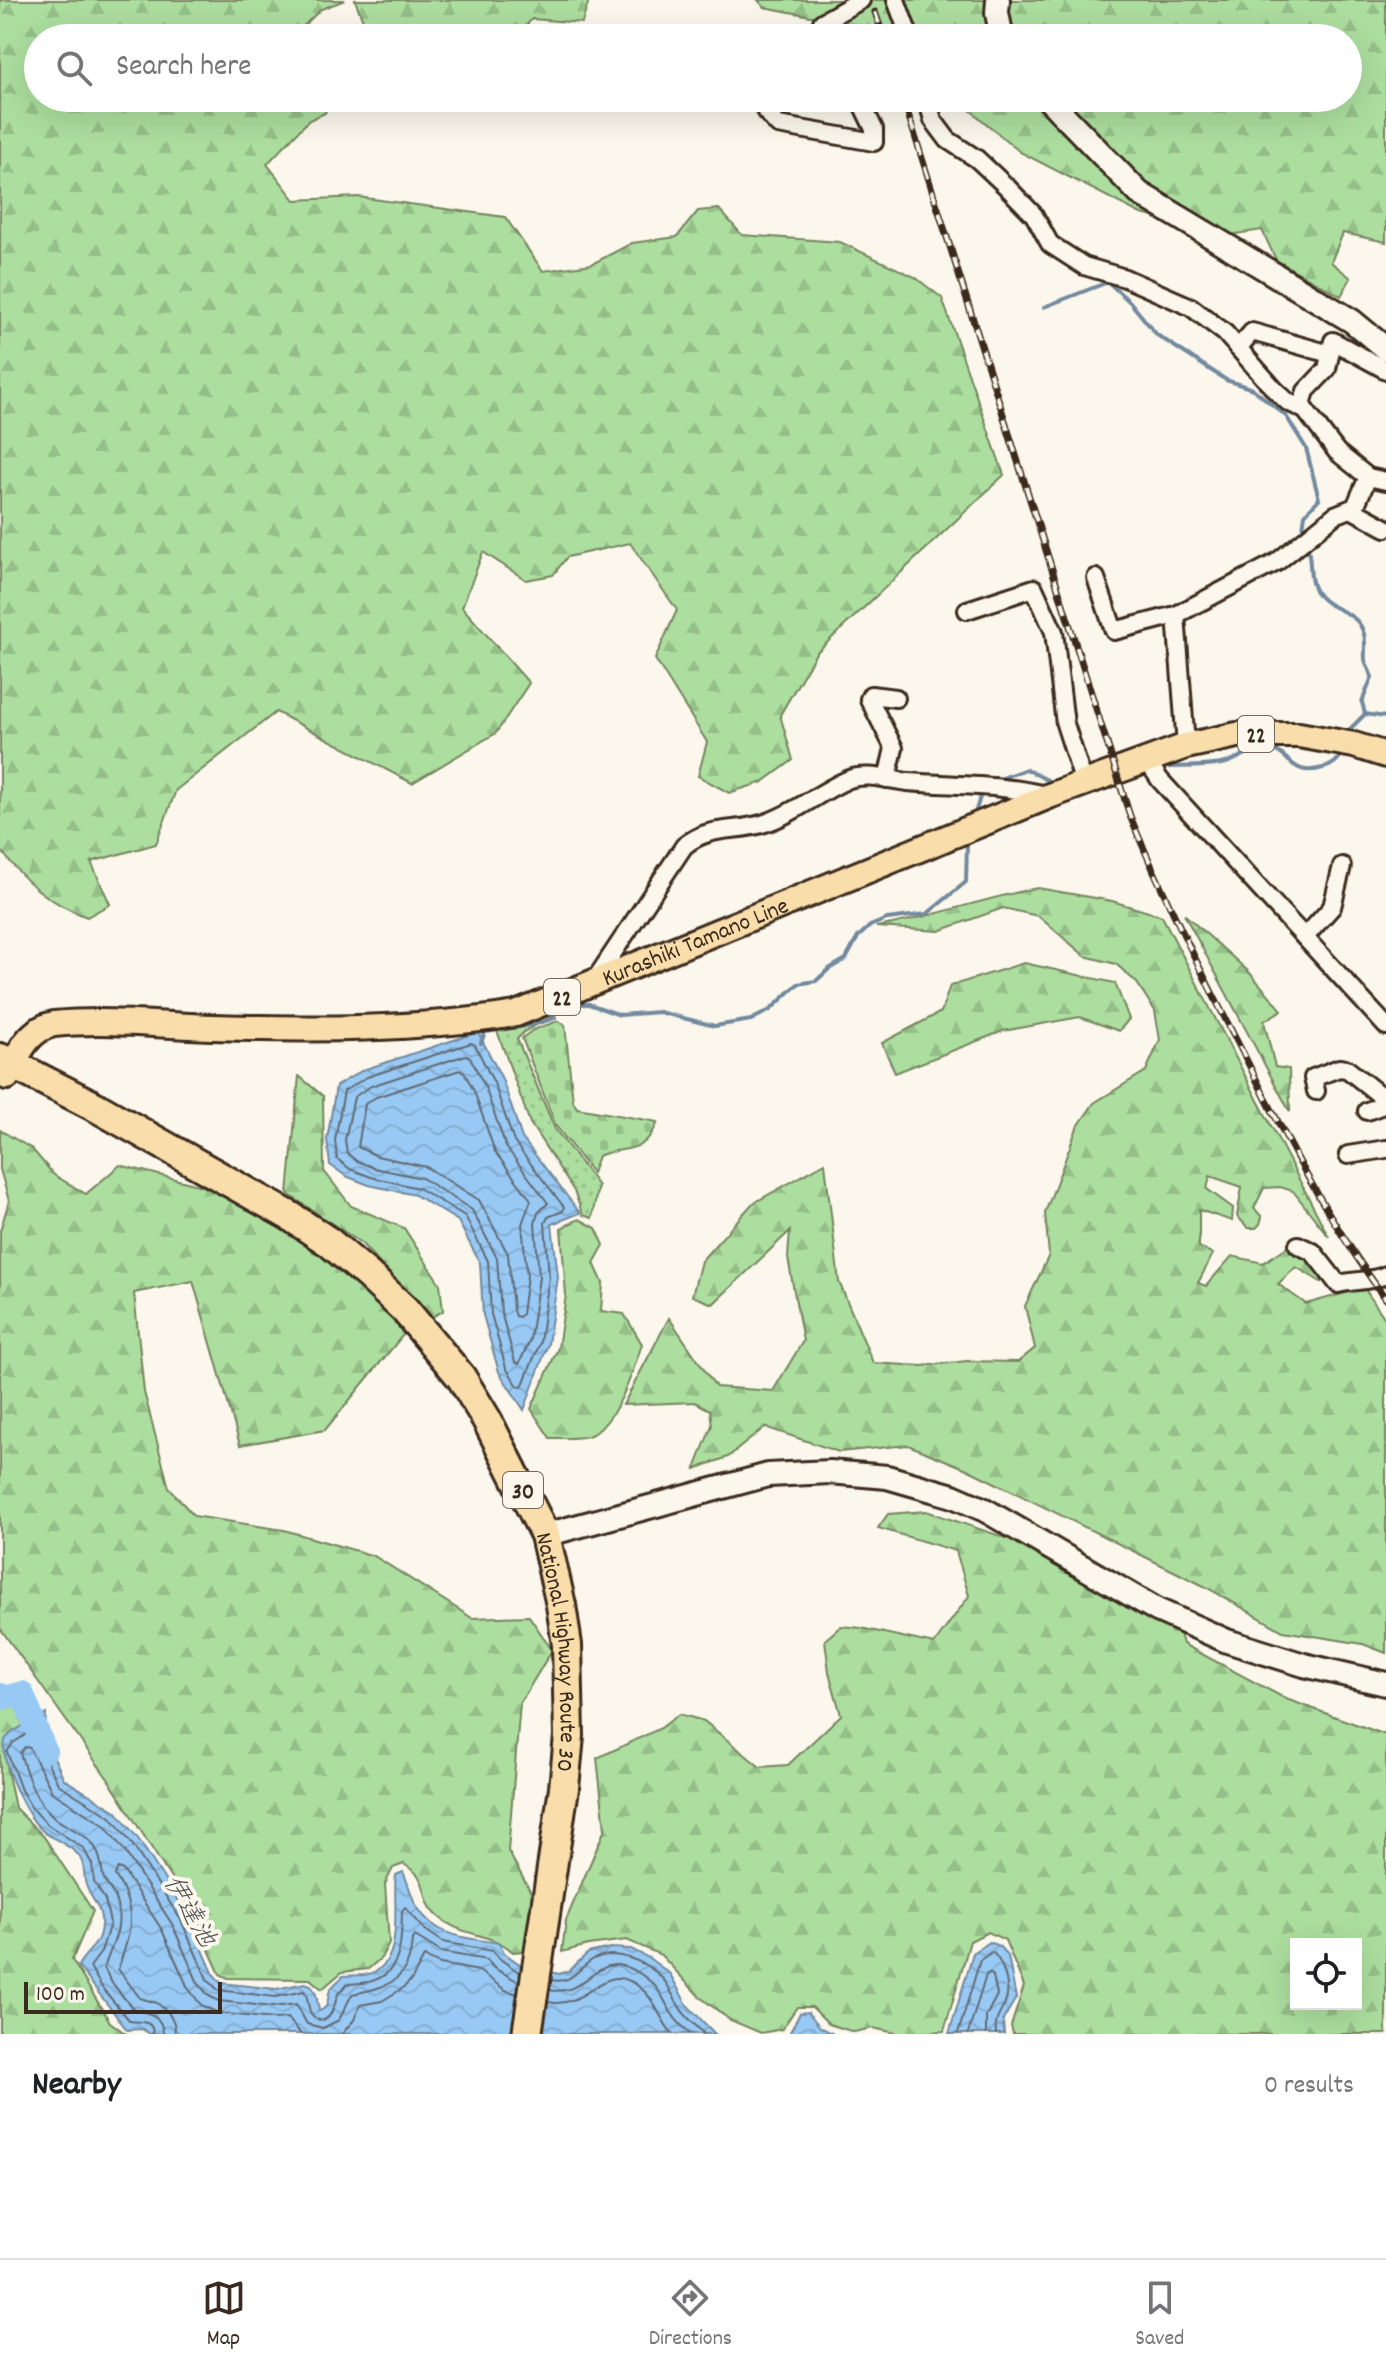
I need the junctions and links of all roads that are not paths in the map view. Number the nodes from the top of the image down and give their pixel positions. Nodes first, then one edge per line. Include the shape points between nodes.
1 (861, 0) edge
2 (896, 0) edge
3 (998, 0) edge
4 (823, 24) edge
5 (905, 24) edge
6 (999, 24) edge
7 (766, 112) edge
8 (866, 112) edge
9 (931, 112) edge
10 (1061, 112) edge
11 (1238, 348) junction
12 (1386, 349) edge
13 (1330, 354) junction
14 (1386, 370) edge
15 (1301, 408) junction
16 (1368, 477) junction
17 (1386, 481) edge
18 (1351, 509) junction
19 (1386, 528) edge
20 (1096, 578) dead end
21 (967, 610) dead end
22 (1176, 615) junction
23 (896, 698) dead end
24 (1186, 746) junction
25 (1386, 755) edge
26 (1146, 759) junction
27 (887, 779) junction
28 (1084, 783) junction
29 (1049, 796) junction
30 (1342, 866) dead end
31 (1305, 937) junction
32 (592, 985) junction
33 (1386, 1026) edge
34 (5, 1068) edge
35 (1316, 1091) dead end
36 (1386, 1102) edge
37 (1367, 1111) dead end
38 (1386, 1149) edge
39 (1348, 1155) dead end
40 (1298, 1245) dead end
41 (1386, 1275) edge
42 (545, 1535) junction
43 (1386, 1684) edge
44 (527, 2034) edge

1 - 4 street
2 - 5 street
3 - 6 street
7 - 8 street via 778,125 874,142
9 - 11 street via 948,140 977,159 1034,215 1050,244 1084,266 1191,307
10 - 12 street via 1139,193 1352,321
11 - 13 street via 1252,332
11 - 15 street via 1275,390
13 - 14 street via 1333,341
13 - 15 street via 1327,369 1306,391
15 - 16 street via 1337,452
16 - 17 street
16 - 18 street
18 - 19 street
18 - 22 street via 1335,515 1277,562
20 - 22 street via 1114,631
21 - 28 street via 1034,588 1054,632 1065,724
22 - 24 street
23 - 27 street via 869,699 894,748
24 - 25 main road, Kurashiki Tamano Line / 22 via 1237,735 1299,735
24 - 26 main road, Kurashiki Tamano Line / 22
26 - 28 main road, Kurashiki Tamano Line / 22
26 - 31 street
27 - 29 street
27 - 32 street via 850,778 772,821 697,835 684,846
28 - 29 main road, Kurashiki Tamano Line / 22
29 - 32 main road, Kurashiki Tamano Line / 22
30 - 31 street via 1332,907
31 - 33 street
32 - 34 main road, Kurashiki Tamano Line / 22 via 516,1014 401,1026 54,1024 34,1033
34 - 42 highway, National Highway Route 30 / 30 via 96,1107 290,1216 368,1275 461,1377
35 - 36 street via 1313,1078 1347,1069
36 - 37 street
38 - 39 street
40 - 41 street via 1313,1252 1338,1284
42 - 43 street via 768,1475 830,1472 887,1477 985,1510 1157,1610 1216,1637 1265,1655
42 - 44 highway, National Highway Route 30 / 30 via 567,1645 569,1736

